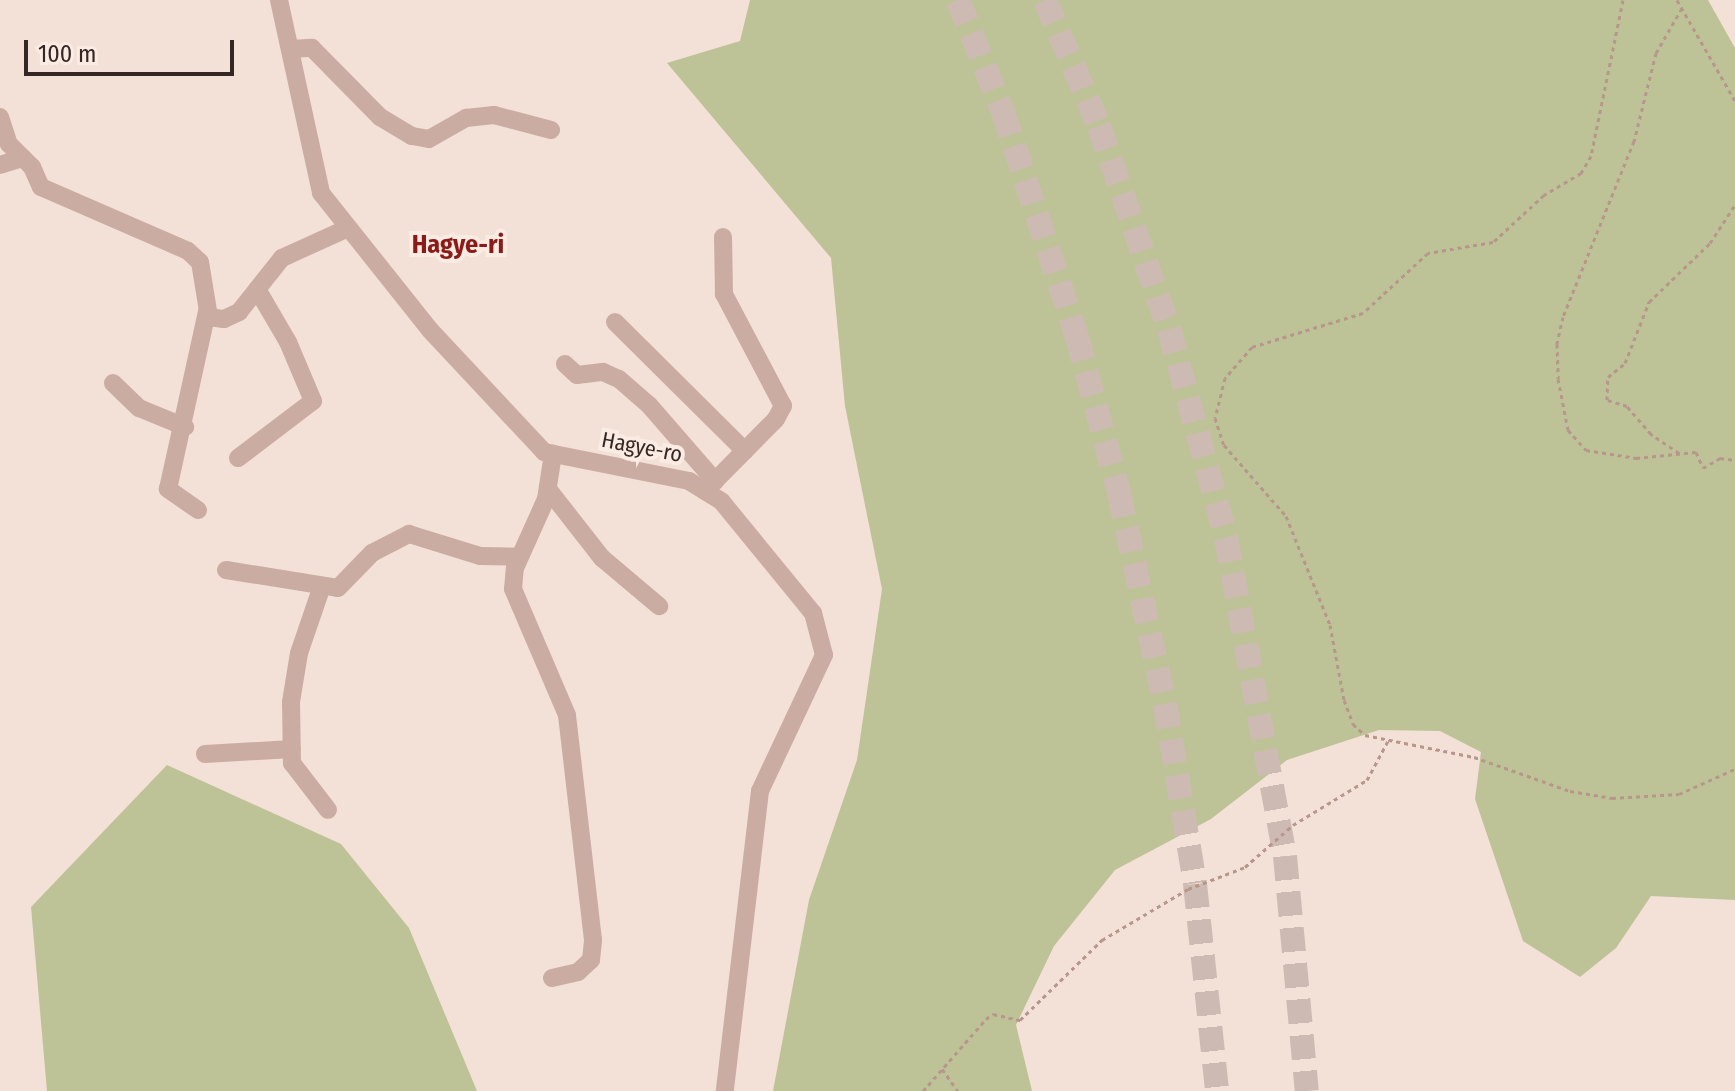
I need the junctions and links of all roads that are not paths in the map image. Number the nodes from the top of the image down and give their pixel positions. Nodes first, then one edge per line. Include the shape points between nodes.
1 (279, 0) edge
2 (290, 49) junction
3 (0, 117) edge
4 (551, 130) dead end
5 (23, 158) junction
6 (0, 165) edge
7 (348, 228) junction
8 (723, 237) dead end
9 (257, 289) junction
10 (207, 311) junction
11 (615, 322) dead end
12 (565, 364) dead end
13 (113, 383) dead end
14 (185, 427) junction
15 (745, 451) junction
16 (553, 454) junction
17 (238, 458) dead end
18 (710, 486) junction
19 (548, 489) junction
20 (198, 510) dead end
21 (519, 557) junction
22 (226, 570) dead end
23 (322, 586) junction
24 (659, 606) dead end
25 (292, 749) junction
26 (205, 754) dead end
27 (328, 810) dead end
28 (552, 978) dead end
29 (725, 1091) edge

1 - 2 street, Hagye-ro
2 - 4 street via 312,48 380,117 412,136 429,139 466,118 494,115
2 - 7 street, Hagye-ro via 321,193
3 - 5 street via 9,144
5 - 6 street
5 - 10 street via 41,187 188,251 200,262
7 - 9 street via 282,258
7 - 16 street, Hagye-ro via 430,330 544,452
8 - 15 street via 724,294 783,406
9 - 10 street via 239,312 224,319 209,317
9 - 17 street via 313,401
10 - 14 street via 196,345
11 - 15 street
12 - 18 street via 577,375 603,372 619,379 649,405
13 - 14 street via 139,408
14 - 20 street via 168,489
15 - 18 street
16 - 18 street, Hagye-ro
16 - 19 street
18 - 29 street, Hagye-ro via 813,613 824,655 760,791
19 - 21 street
19 - 24 street via 602,558
21 - 23 street via 480,556 409,534 372,553 338,588
21 - 28 street via 513,589 567,715 593,940 591,960 578,972
22 - 23 street
23 - 25 street via 299,653 291,702
25 - 26 street
25 - 27 street via 292,763

